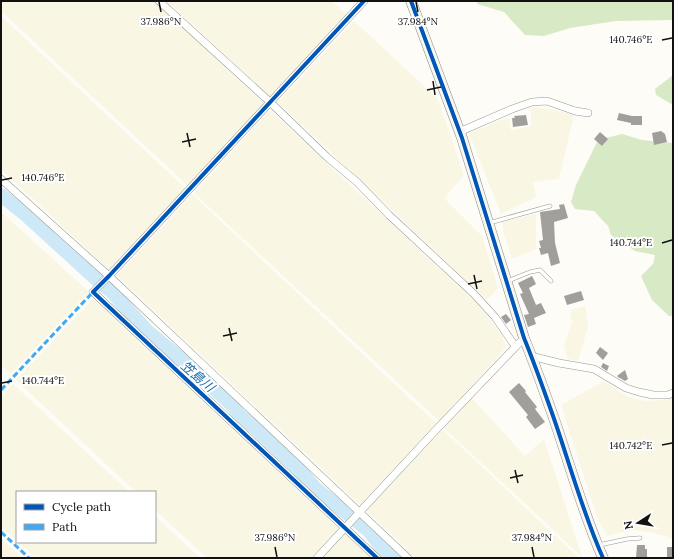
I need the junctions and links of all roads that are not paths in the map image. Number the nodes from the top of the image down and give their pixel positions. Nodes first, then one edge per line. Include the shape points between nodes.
1 (159, 1) edge
2 (364, 1) edge
3 (411, 1) edge
4 (270, 103) junction
5 (588, 113) dead end
6 (460, 132) junction
7 (1, 179) edge
8 (550, 206) dead end
9 (488, 223) junction
10 (109, 276) junction
11 (551, 281) dead end
12 (506, 282) junction
13 (524, 338) junction
14 (515, 346) junction
15 (531, 356) junction
16 (673, 393) edge
17 (359, 512) junction
18 (345, 528) junction
19 (640, 538) dead end
20 (597, 545) junction
21 (317, 558) edge
22 (377, 558) edge
23 (408, 558) edge
24 (602, 558) edge

1 - 4 street
2 - 4 street
3 - 6 street
4 - 10 street
4 - 14 street via 473,293
5 - 6 street via 547,101 532,102
6 - 9 street
7 - 10 street
8 - 9 lane
9 - 12 street
10 - 17 street
10 - 18 street via 93,292
11 - 12 lane via 540,270
12 - 13 street
13 - 14 street
13 - 15 street
14 - 17 street
15 - 16 street via 594,369 626,388 639,392 653,395
15 - 20 street
17 - 18 street
17 - 23 street
18 - 21 street
18 - 22 street
19 - 20 lane
20 - 24 street

